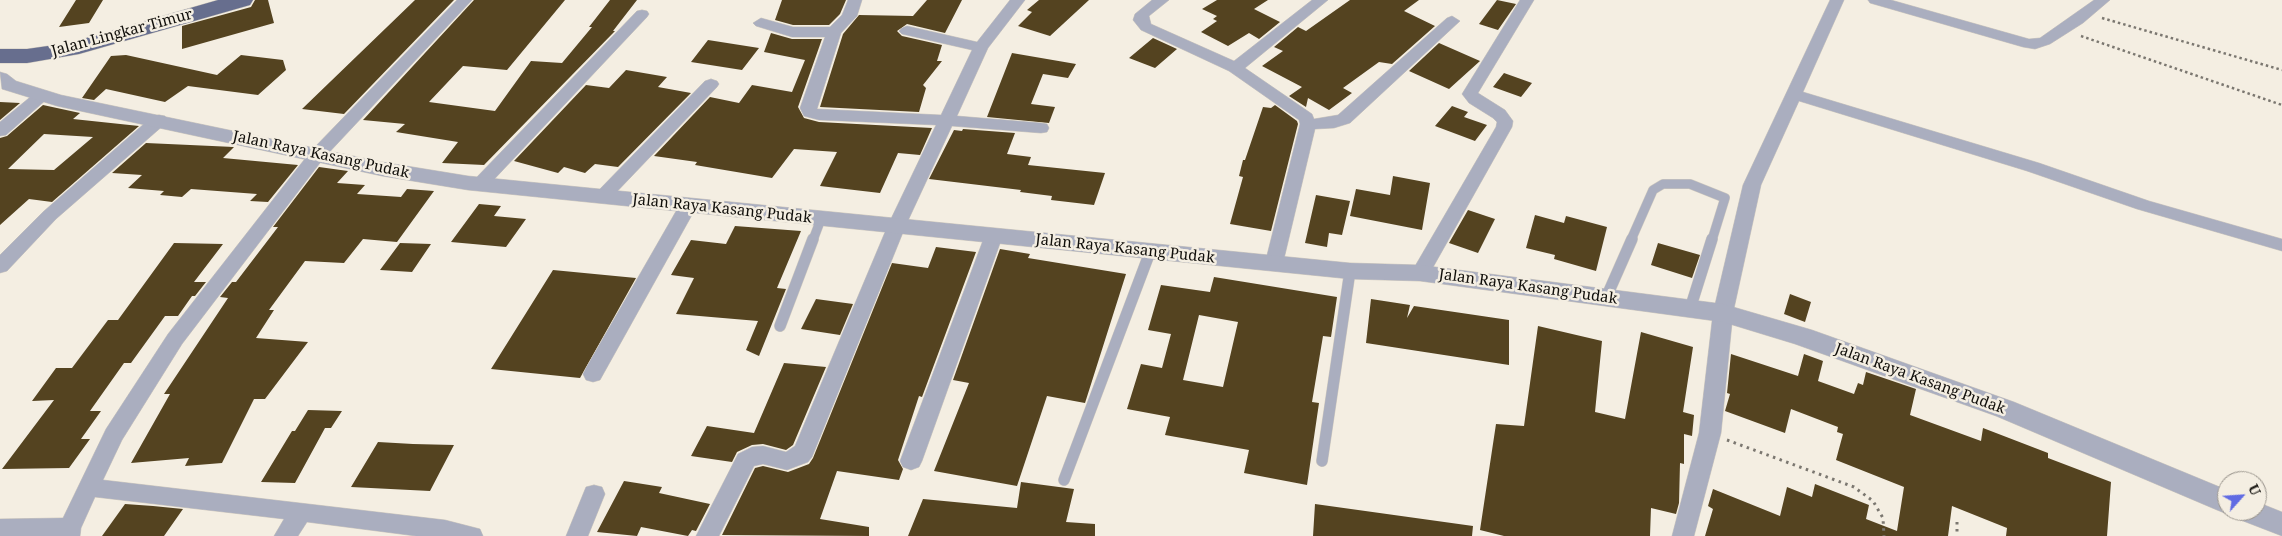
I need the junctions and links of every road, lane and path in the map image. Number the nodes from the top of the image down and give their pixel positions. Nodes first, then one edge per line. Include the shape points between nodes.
1 (242, 0) edge
2 (465, 0) edge
3 (856, 0) edge
4 (1018, 0) edge
5 (1162, 0) edge
6 (1321, 0) edge
7 (1527, 0) edge
8 (1836, 0) edge
9 (1875, 0) edge
10 (2103, 0) edge
11 (642, 14) dead end
12 (2099, 17) dead end
13 (1452, 21) dead end
14 (761, 23) dead end
15 (907, 31) dead end
16 (834, 32) junction
17 (2076, 34) dead end
18 (981, 47) junction
19 (0, 56) edge
20 (1234, 68) junction
21 (2282, 70) edge
22 (0, 78) edge
23 (711, 84) dead end
24 (1792, 94) junction
25 (41, 96) junction
26 (2282, 105) edge
27 (158, 120) junction
28 (946, 120) junction
29 (1308, 124) junction
30 (1041, 128) dead end
31 (0, 132) edge
32 (317, 155) junction
33 (480, 184) junction
34 (602, 196) junction
35 (688, 206) junction
36 (821, 219) junction
37 (898, 226) junction
38 (994, 236) junction
39 (2282, 246) edge
40 (1150, 252) junction
41 (1274, 263) junction
42 (0, 266) edge
43 (1350, 271) junction
44 (1420, 273) junction
45 (1606, 298) junction
46 (1690, 309) junction
47 (1723, 313) junction
48 (780, 326) dead end
49 (593, 374) dead end
50 (1710, 433) junction
51 (1322, 461) dead end
52 (911, 462) dead end
53 (1064, 480) dead end
54 (88, 487) junction
55 (594, 494) dead end
56 (2217, 498) edge
57 (301, 512) junction
58 (2267, 519) edge
59 (1957, 522) dead end
60 (2282, 525) edge
61 (0, 529) edge
62 (70, 532) edge
63 (458, 535) edge
64 (285, 536) edge
65 (577, 536) edge
66 (707, 536) edge
67 (1683, 536) edge
68 (1884, 536) edge
69 (1957, 536) edge

1 - 19 highway, Jalan Lingkar Timur via 71,49 27,56
2 - 32 street
3 - 16 street via 849,16
4 - 18 street
5 - 20 street via 1142,14 1141,20 1146,27
6 - 20 street
7 - 44 street via 1470,94 1499,114 1505,120 1504,127
8 - 24 street
9 - 10 street via 2028,44 2045,40
11 - 33 street
12 - 21 path
13 - 29 street via 1344,119 1334,123
14 - 16 street via 792,32
15 - 18 street
16 - 28 street via 808,108 810,112
17 - 26 path
18 - 28 street
20 - 29 street via 1302,113
22 - 25 street, Jalan Raya Kasang Pudak via 9,85
23 - 34 street
24 - 39 street
24 - 47 street via 1752,185
25 - 27 street, Jalan Raya Kasang Pudak
25 - 31 street
27 - 32 street, Jalan Raya Kasang Pudak
27 - 42 street via 50,215
28 - 30 street
28 - 37 street
29 - 41 street
32 - 33 street, Jalan Raya Kasang Pudak
32 - 54 street via 175,339 114,435
33 - 34 street, Jalan Raya Kasang Pudak
34 - 35 street, Jalan Raya Kasang Pudak
35 - 36 street, Jalan Raya Kasang Pudak
35 - 49 street
36 - 37 street, Jalan Raya Kasang Pudak
36 - 48 lane
37 - 38 street, Jalan Raya Kasang Pudak
37 - 66 street via 804,451 800,456 787,460 763,455 746,460
38 - 40 street, Jalan Raya Kasang Pudak
38 - 52 street
40 - 41 street, Jalan Raya Kasang Pudak
40 - 53 lane
41 - 43 street, Jalan Raya Kasang Pudak
43 - 44 street, Jalan Raya Kasang Pudak
43 - 51 lane
44 - 45 street, Jalan Raya Kasang Pudak
45 - 46 street, Jalan Raya Kasang Pudak
45 - 46 lane via 1653,190 1663,184 1683,183 1725,198
46 - 47 street, Jalan Raya Kasang Pudak
47 - 50 street
47 - 56 street, Jalan Raya Kasang Pudak via 1804,337 2006,409
50 - 67 street
50 - 68 path via 1854,487 1872,501 1883,518
54 - 57 street
54 - 62 street
55 - 65 street
57 - 63 street
57 - 64 street
58 - 60 street
59 - 69 path
61 - 62 street

